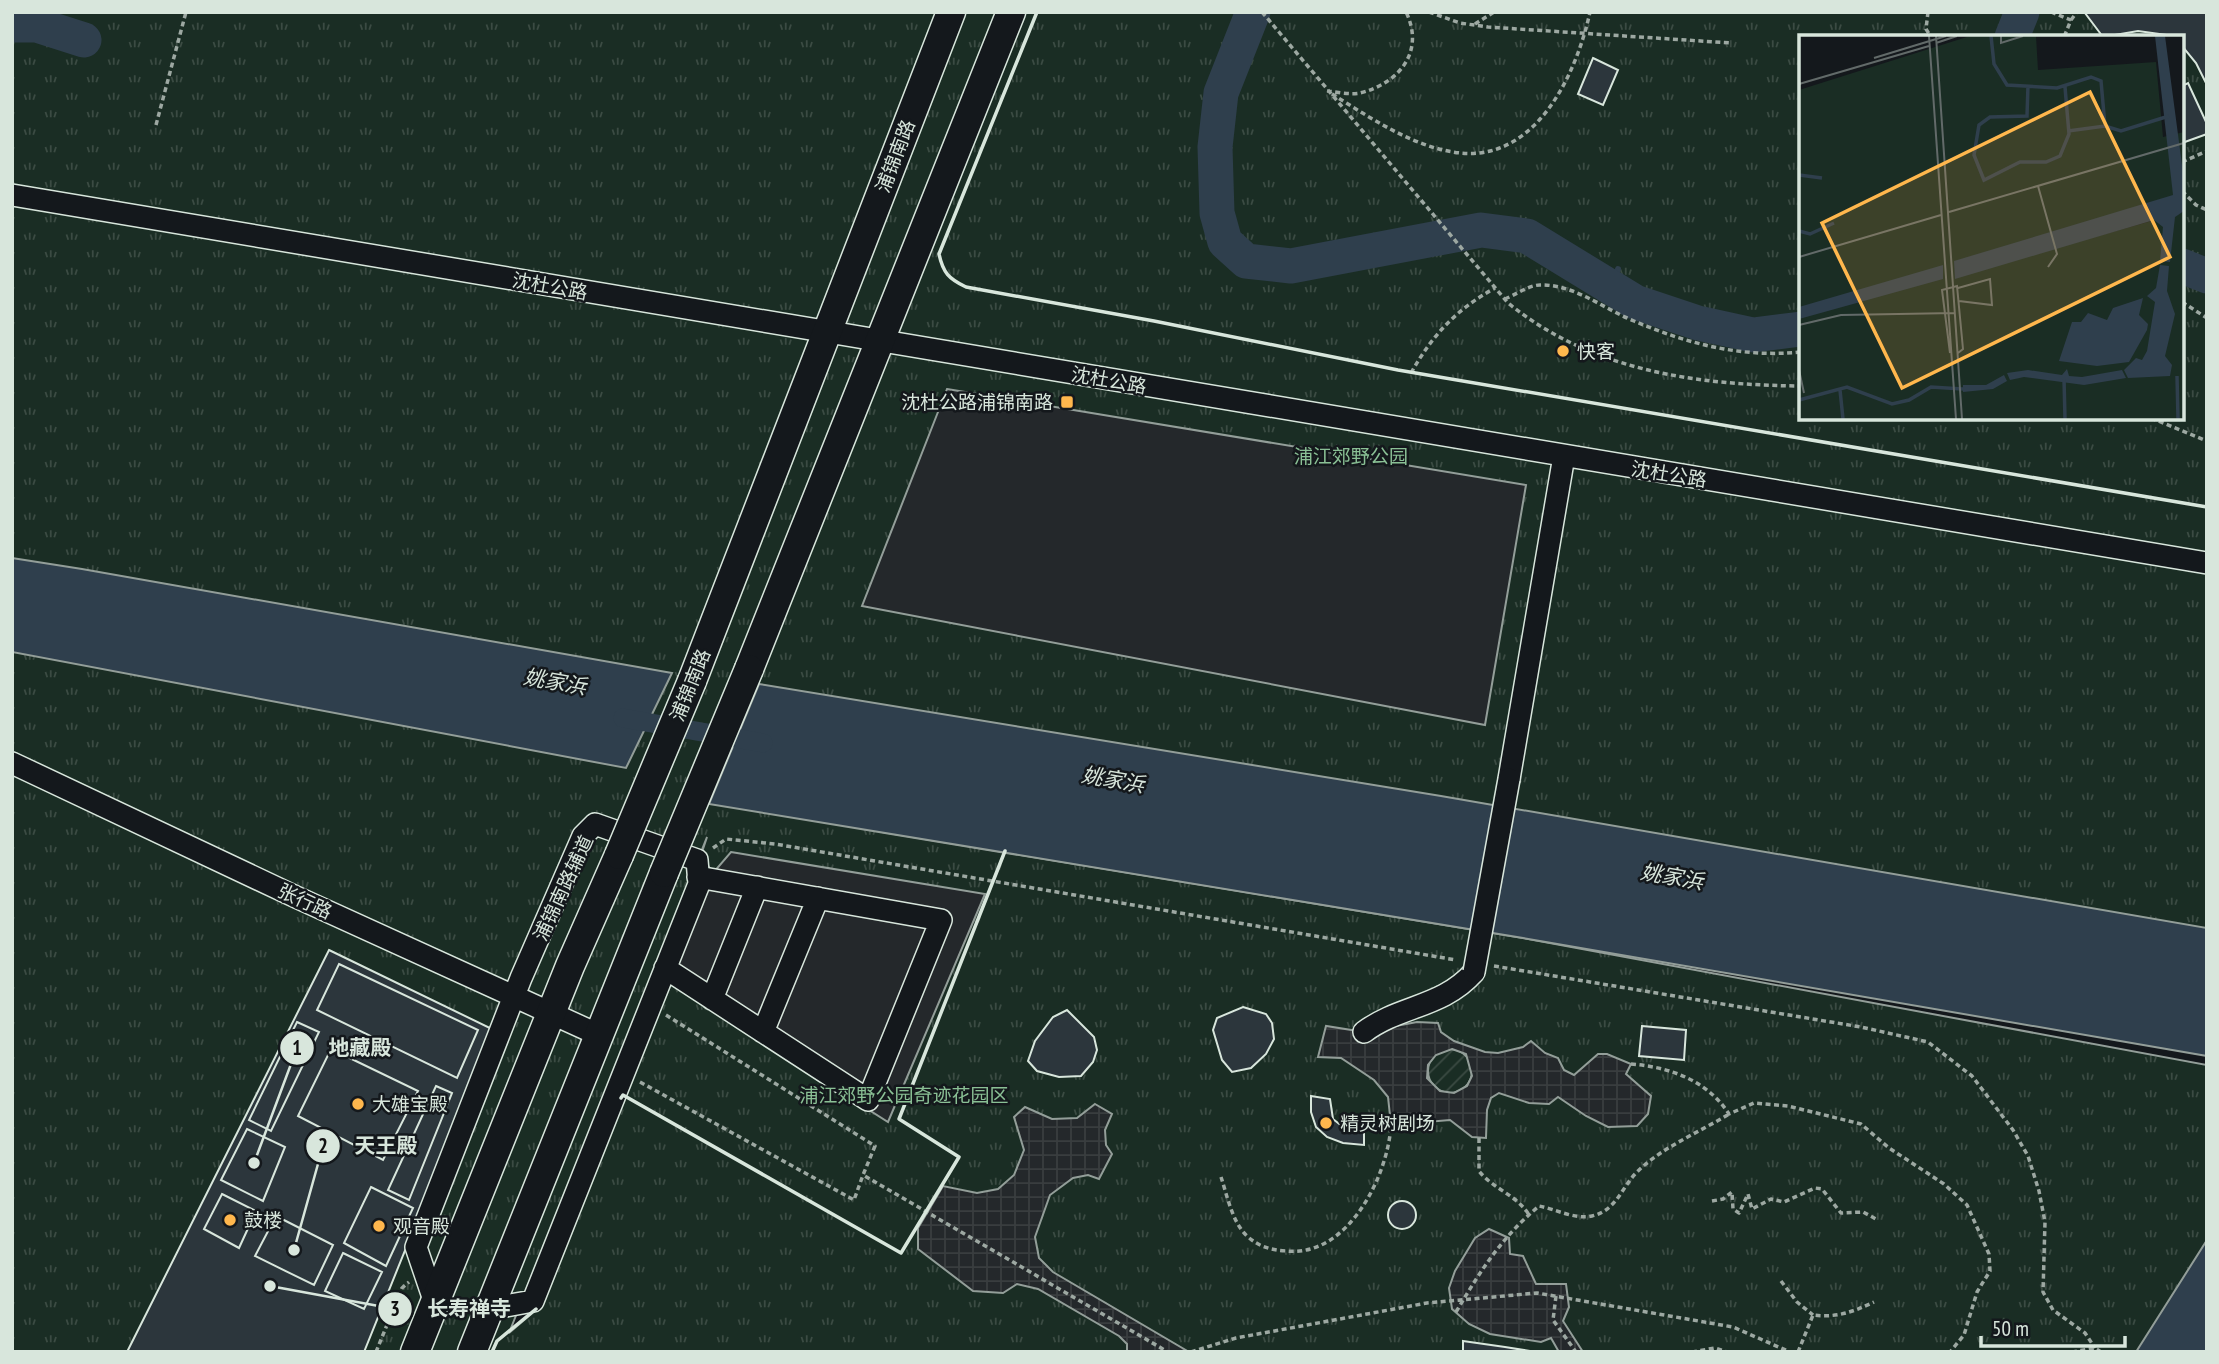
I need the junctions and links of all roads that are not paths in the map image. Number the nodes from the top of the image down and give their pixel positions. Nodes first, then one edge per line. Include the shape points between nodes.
1 (951, 12) edge
2 (1012, 12) edge
3 (12, 195) edge
4 (827, 332) junction
5 (878, 341) junction
6 (1564, 456) junction
7 (2207, 563) edge
8 (12, 763) edge
9 (698, 877) junction
10 (757, 887) junction
11 (818, 898) junction
12 (665, 968) junction
13 (515, 995) junction
14 (712, 999) junction
15 (552, 1012) junction
16 (763, 1032) junction
17 (1364, 1032) dead end
18 (599, 1035) junction
19 (435, 1303) junction
20 (489, 1310) junction
21 (415, 1352) edge
22 (472, 1352) edge

1 - 4 main road, 浦锦南路
2 - 5 main road
3 - 4 street, 沈杜公路
4 - 5 street, 沈杜公路
4 - 15 main road, 浦锦南路, bridge via 692,681
5 - 6 street, 沈杜公路
5 - 18 main road, bridge
6 - 7 street, 沈杜公路
6 - 17 street, bridge via 1474,972 1460,987 1429,1004 1383,1018
8 - 13 street, 张行路
9 - 10 street
9 - 12 street
9 - 13 street, 浦锦南路辅道 via 697,860 595,824 583,836
10 - 11 street
10 - 14 street
11 - 16 street
11 - 16 street via 941,920 868,1100
12 - 14 street
12 - 20 street via 533,1301
13 - 15 street, 张行路
13 - 19 street, 浦锦南路辅道 via 416,1247
14 - 16 street
15 - 18 street, 张行路
15 - 19 main road, 浦锦南路
18 - 20 main road
19 - 21 main road, 浦锦南路
20 - 22 main road

